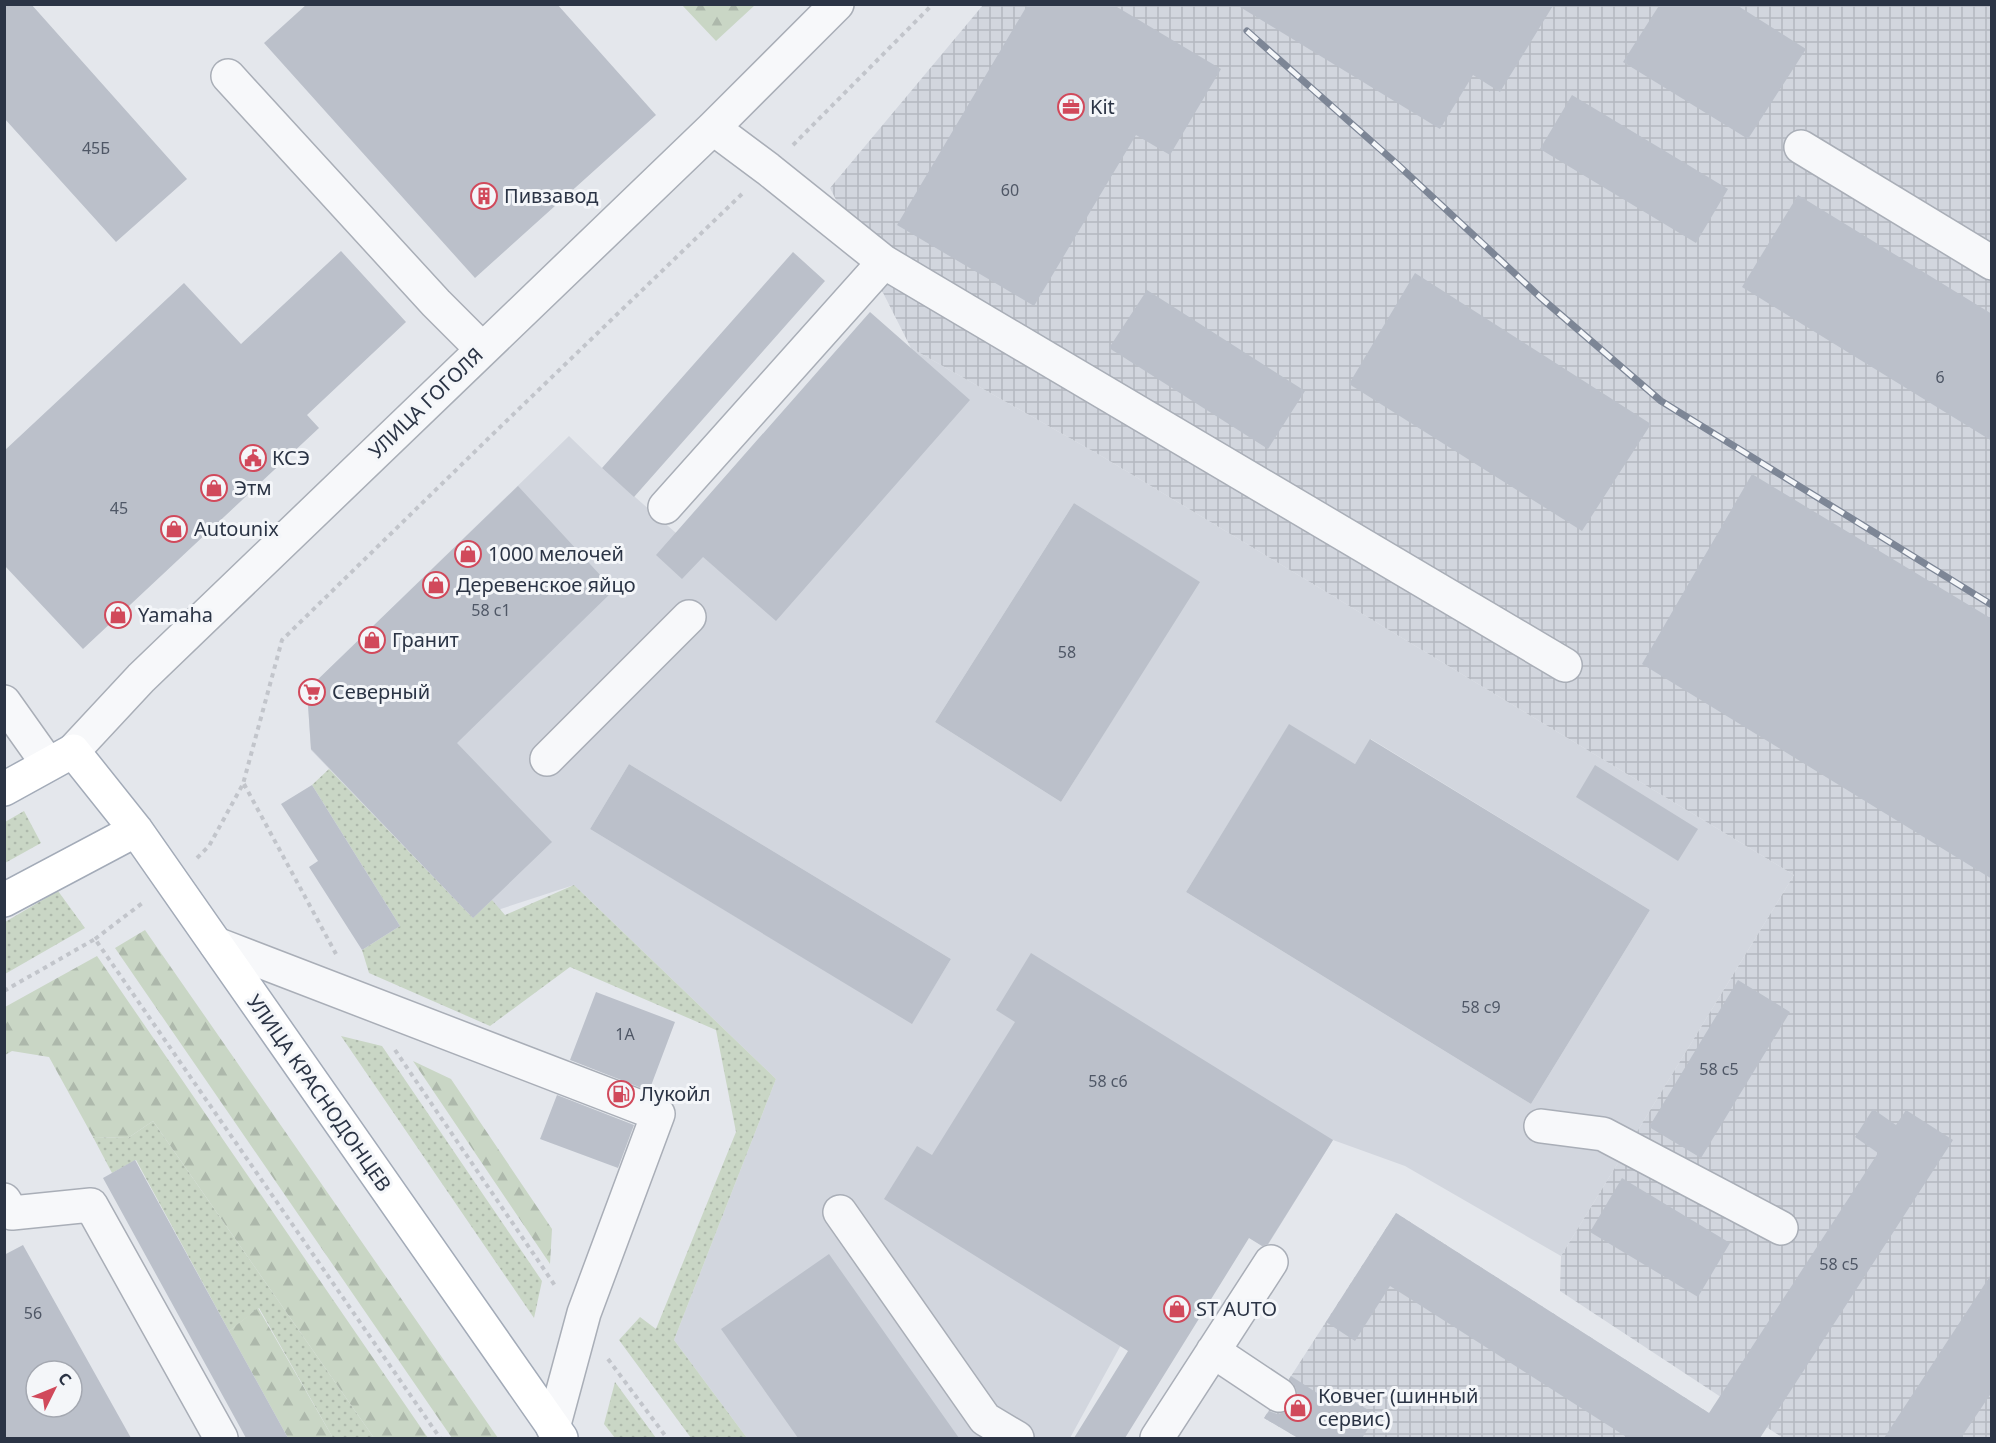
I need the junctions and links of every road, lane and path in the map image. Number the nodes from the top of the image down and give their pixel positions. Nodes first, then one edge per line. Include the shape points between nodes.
1 (837, 4) edge
2 (933, 4) edge
3 (228, 76) dead end
4 (713, 128) junction
5 (1801, 147) dead end
6 (768, 169) junction
7 (884, 262) junction
8 (1992, 263) edge
9 (482, 349) junction
10 (665, 507) dead end
11 (689, 617) dead end
12 (1565, 665) dead end
13 (4, 702) edge
14 (61, 757) junction
15 (547, 759) dead end
16 (4, 789) edge
17 (136, 830) junction
18 (4, 900) edge
19 (216, 945) junction
20 (4, 991) edge
21 (362, 1001) junction
22 (395, 1050) dead end
23 (1541, 1126) dead end
24 (4, 1200) edge
25 (840, 1212) dead end
26 (1781, 1228) dead end
27 (1271, 1262) dead end
28 (581, 1323) junction
29 (1213, 1351) junction
30 (1279, 1395) dead end
31 (557, 1433) edge
32 (221, 1438) edge
33 (440, 1438) edge
34 (667, 1438) edge
35 (1017, 1438) edge
36 (1157, 1438) edge

1 - 4 street, УЛИЦА ГОГОЛЯ
2 - 6 path
3 - 9 street
4 - 6 street
4 - 9 street, УЛИЦА ГОГОЛЯ
5 - 8 street
6 - 7 street
6 - 21 path via 282,640 243,784
7 - 10 street
7 - 12 street
9 - 14 street, УЛИЦА ГОГОЛЯ
11 - 15 street
13 - 14 street
14 - 16 main road, УЛИЦА ГОГОЛЯ
14 - 17 main road, УЛИЦА КРАСНОДОНЦЕВ
17 - 18 main road
17 - 19 main road, УЛИЦА КРАСНОДОНЦЕВ
19 - 21 street
19 - 31 main road, УЛИЦА КРАСНОДОНЦЕВ
20 - 33 path via 95,939
21 - 28 street via 657,1114
22 - 28 path
23 - 26 street via 1603,1134
24 - 32 street via 12,1213 91,1205
25 - 35 street via 985,1419
27 - 29 street
28 - 31 street
28 - 34 path
29 - 30 street
29 - 36 street

